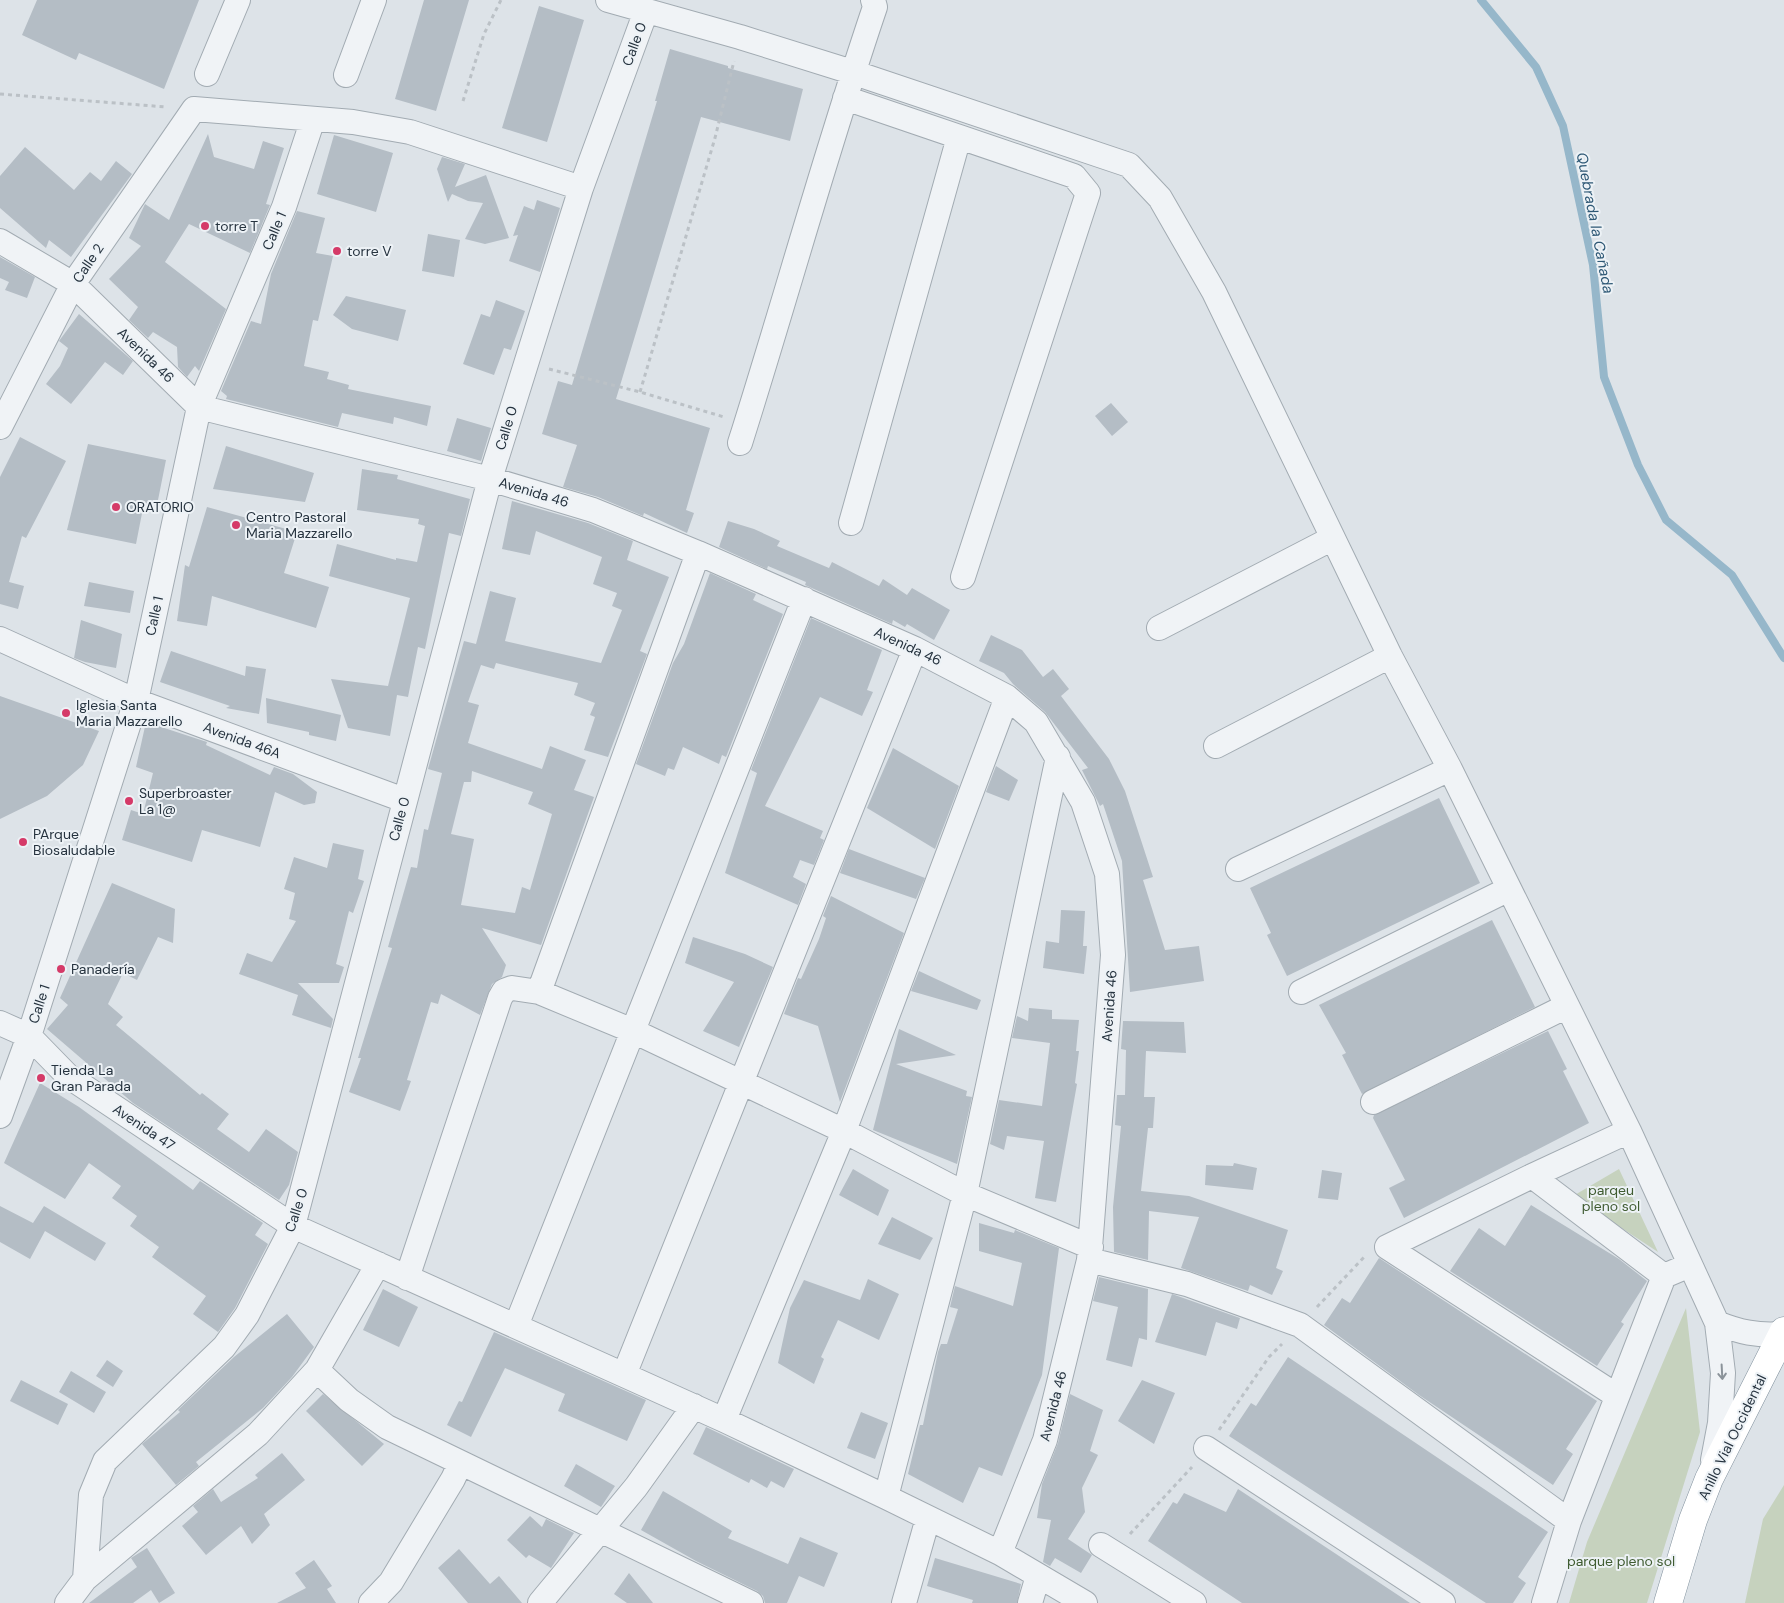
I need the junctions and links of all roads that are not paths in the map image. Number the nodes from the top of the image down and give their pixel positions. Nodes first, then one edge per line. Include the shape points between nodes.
1 (238, 0) edge
2 (374, 0) edge
3 (608, 0) edge
4 (873, 0) edge
5 (646, 11) junction
6 (852, 72) junction
7 (207, 74) dead end
8 (346, 75) dead end
9 (844, 98) junction
10 (314, 119) junction
11 (959, 137) junction
12 (581, 188) junction
13 (0, 240) edge
14 (73, 284) junction
15 (199, 407) junction
16 (0, 427) edge
17 (743, 433) road end
18 (490, 479) junction
19 (851, 523) dead end
20 (1333, 538) junction
21 (698, 553) junction
22 (963, 576) dead end
23 (804, 599) junction
24 (1159, 628) dead end
25 (0, 638) edge
26 (915, 649) junction
27 (1390, 656) junction
28 (1007, 697) junction
29 (136, 701) junction
30 (1216, 746) dead end
31 (1058, 757) junction
32 (1450, 769) junction
33 (404, 800) junction
34 (1238, 869) dead end
35 (1509, 889) junction
36 (539, 992) junction
37 (1301, 992) dead end
38 (1567, 1006) junction
39 (0, 1023) edge
40 (633, 1031) junction
41 (29, 1036) junction
42 (741, 1083) junction
43 (1373, 1102) dead end
44 (0, 1116) edge
45 (844, 1131) junction
46 (1629, 1131) junction
47 (1532, 1176) junction
48 (965, 1194) junction
49 (293, 1226) junction
50 (1090, 1254) junction
51 (378, 1264) junction
52 (1690, 1265) junction
53 (1664, 1276) junction
54 (407, 1278) junction
55 (1717, 1324) junction
56 (516, 1326) junction
57 (1783, 1333) edge
58 (317, 1370) junction
59 (624, 1374) junction
60 (1617, 1396) junction
61 (694, 1406) junction
62 (724, 1420) junction
63 (1206, 1448) road end
64 (460, 1464) junction
65 (1709, 1479) junction
66 (886, 1497) junction
67 (928, 1518) junction
68 (1570, 1521) junction
69 (601, 1530) junction
70 (1107, 1549) road end
71 (1000, 1553) junction
72 (1038, 1576) junction
73 (85, 1579) junction
74 (719, 1596) edge
75 (67, 1603) edge
76 (371, 1603) edge
77 (540, 1603) edge
78 (751, 1603) edge
79 (904, 1603) edge
80 (1030, 1603) edge
81 (1085, 1603) edge
82 (1194, 1603) edge
83 (1443, 1603) edge
84 (1544, 1603) edge
85 (1668, 1603) edge

1 - 7 street
2 - 8 street
3 - 5 street
4 - 6 street via 875,7
5 - 6 street
5 - 12 street, Calle 0
6 - 9 street
6 - 20 street via 1129,165 1160,198 1214,292
9 - 11 street
9 - 17 street
10 - 12 street via 410,132
10 - 14 street, Calle 2 via 194,109
10 - 15 street, Calle 1 via 284,207
11 - 19 street
11 - 22 street via 1074,176 1088,193
12 - 18 street, Calle 0
13 - 14 street, Avenida 46
14 - 15 street, Avenida 46
14 - 16 street, Calle 2
15 - 18 street, Avenida 46
15 - 29 street, Calle 1
18 - 21 street, Avenida 46 via 593,510
18 - 33 street, Calle 0
20 - 24 street
20 - 27 street
21 - 23 street, Avenida 46
21 - 36 street
23 - 26 street, Avenida 46
23 - 40 street
25 - 29 street, Avenida 46A
26 - 28 street, Avenida 46
26 - 42 street
27 - 30 street
27 - 32 street
28 - 31 street, Avenida 46 via 1036,722
28 - 45 street
29 - 33 street, Avenida 46A
29 - 41 street, Calle 1
31 - 48 street
31 - 50 street, Avenida 46 via 1083,802 1107,874 1113,955
32 - 34 street
32 - 35 street
33 - 49 street, Calle 0
35 - 37 street
35 - 38 street
36 - 40 street
36 - 54 street via 512,988 504,991 500,998
38 - 43 street
38 - 46 street
39 - 41 street, Avenida 47
40 - 42 street
40 - 56 street
41 - 44 street, Calle 1
41 - 49 street, Avenida 47 via 68,1076
42 - 45 street
42 - 59 street
45 - 48 street
45 - 62 street
46 - 47 street
46 - 52 street
47 - 53 street
47 - 60 street via 1387,1247
48 - 50 street
48 - 66 street
49 - 51 street, Avenida 47
49 - 73 street, Calle 0 via 247,1316 224,1347 105,1462 90,1495
50 - 68 street via 1187,1284 1300,1325
50 - 71 street, Avenida 46 via 1044,1440
51 - 54 street, Avenida 47
51 - 58 street
52 - 53 street
52 - 55 street
53 - 60 street
54 - 56 street, Avenida 47
55 - 57 street via 1760,1335
55 -> 65 street via 1722,1383 1720,1423
56 - 59 street, Avenida 47
57 - 65 highway, Anillo Vial Occidental
58 - 64 street via 349,1400 387,1427
58 - 73 street via 258,1434
59 - 61 street, Avenida 47
60 - 68 street
61 - 62 street, Avenida 47
61 - 69 street
62 - 66 street, Avenida 47
63 - 83 street
64 - 69 street
64 - 76 street via 391,1582
65 - 85 highway, Anillo Vial Occidental
66 - 67 street, Avenida 47
67 - 71 street, Avenida 47
67 - 79 street
68 - 84 street
69 - 74 street
69 - 77 street
70 - 82 street
71 - 72 street, Avenida 47
72 - 80 street
72 - 81 street, Avenida 47
73 - 75 street
74 - 78 street

